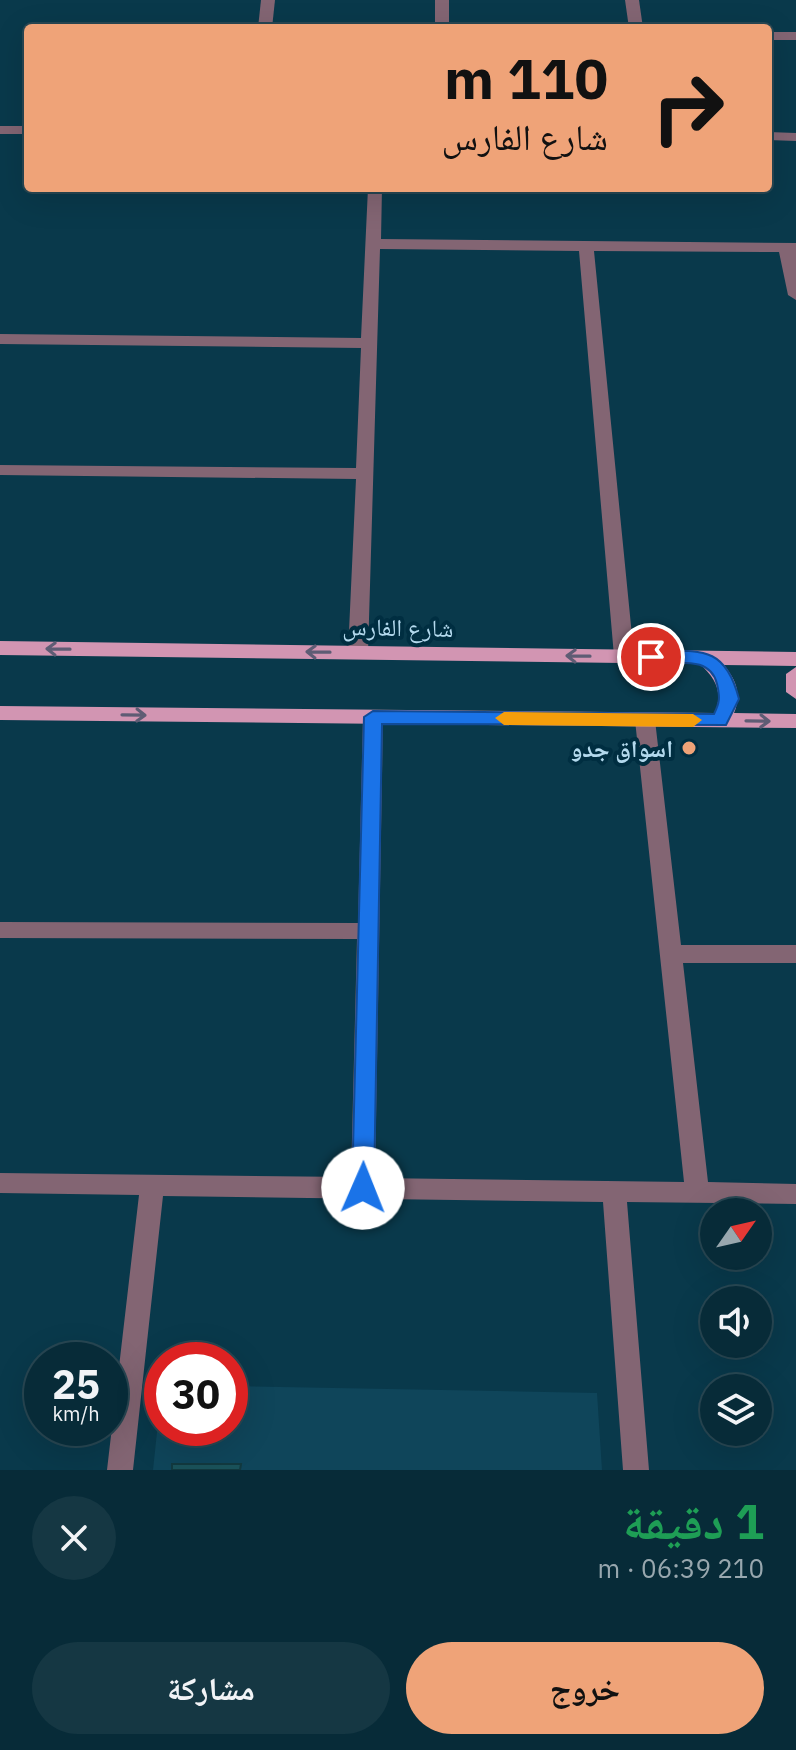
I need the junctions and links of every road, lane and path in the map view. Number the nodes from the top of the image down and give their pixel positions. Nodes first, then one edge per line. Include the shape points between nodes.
1 (268, 0) edge
2 (442, 0) edge
3 (632, 0) edge
4 (265, 24) edge
5 (442, 24) edge
6 (635, 24) edge
7 (772, 36) edge
8 (796, 36) edge
9 (0, 130) edge
10 (24, 130) edge
11 (772, 136) edge
12 (796, 137) edge
13 (375, 192) edge
14 (373, 244) junction
15 (586, 246) junction
16 (791, 248) edge
17 (796, 295) edge
18 (0, 339) edge
19 (369, 343) junction
20 (0, 470) edge
21 (364, 474) junction
22 (0, 648) edge
23 (358, 653) junction
24 (624, 656) junction
25 (704, 657) junction
26 (796, 659) edge
27 (796, 674) edge
28 (796, 692) edge
29 (0, 713) edge
30 (373, 717) junction
31 (645, 720) junction
32 (720, 721) junction
33 (796, 721) edge
34 (0, 930) edge
35 (368, 931) junction
36 (671, 954) junction
37 (796, 954) edge
38 (0, 1183) edge
39 (152, 1185) junction
40 (363, 1188) junction
41 (614, 1191) junction
42 (697, 1192) junction
43 (796, 1194) edge
44 (120, 1470) edge
45 (636, 1470) edge

1 - 4 street
2 - 5 street
3 - 6 street
7 - 8 street
9 - 10 street
11 - 12 street
13 - 14 street
14 - 15 street
14 - 19 street
15 - 16 street
15 - 24 street
16 - 17 street
18 - 19 street
19 - 21 street
20 - 21 street
21 - 23 street
23 -> 22 main road, شارع الفارس
24 -> 23 main road, شارع الفارس
24 - 25 main road, شارع الفارس
25 - 26 main road, شارع الفارس
25 - 32 main road via 729,688
27 - 28 main road
29 -> 30 main road
30 - 31 main road
30 - 35 street
31 - 32 main road
31 - 36 street
32 -> 33 main road
34 - 35 street
35 - 40 street
36 - 37 street
36 - 42 street
38 - 39 street
39 - 40 street
39 - 44 street
40 - 41 street
41 - 42 street
41 - 45 street
42 - 43 street

